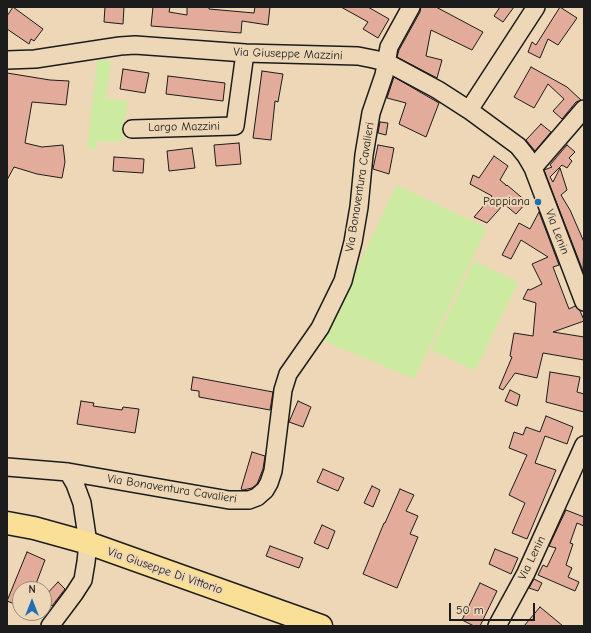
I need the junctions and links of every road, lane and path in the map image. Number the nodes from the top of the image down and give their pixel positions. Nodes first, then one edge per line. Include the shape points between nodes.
1 (412, 7) edge
2 (536, 7) edge
3 (245, 53) junction
4 (7, 60) edge
5 (386, 62) junction
6 (584, 109) edge
7 (469, 110) junction
8 (132, 128) dead end
9 (533, 168) junction
10 (584, 302) edge
11 (584, 445) edge
12 (7, 467) edge
13 (68, 472) junction
14 (7, 523) edge
15 (88, 544) junction
16 (50, 626) edge
17 (322, 626) edge
18 (497, 626) edge

1 - 5 street, Via Bonaventura Cavalieri via 389,47
2 - 7 street
3 - 4 street, Via Giuseppe Mazzini via 135,45 35,59
3 - 5 street, Via Giuseppe Mazzini via 358,56
3 - 8 street, Largo Mazzini via 235,126
5 - 7 street, Via Giuseppe Mazzini
5 - 13 street, Via Bonaventura Cavalieri via 372,113 364,155 359,207 343,281 320,328 288,374 282,398 273,471 265,490 248,500 229,500
6 - 9 street
7 - 9 street, Via Giuseppe Mazzini via 518,146
9 - 10 street, Via Lenin
11 - 18 street, Via Lenin via 526,573
12 - 13 street, Via Bonaventura Cavalieri
13 - 15 street via 82,503
14 - 15 main road, Via Giuseppe Di Vittorio
15 - 16 street via 82,580
15 - 17 main road, Via Giuseppe Di Vittorio

